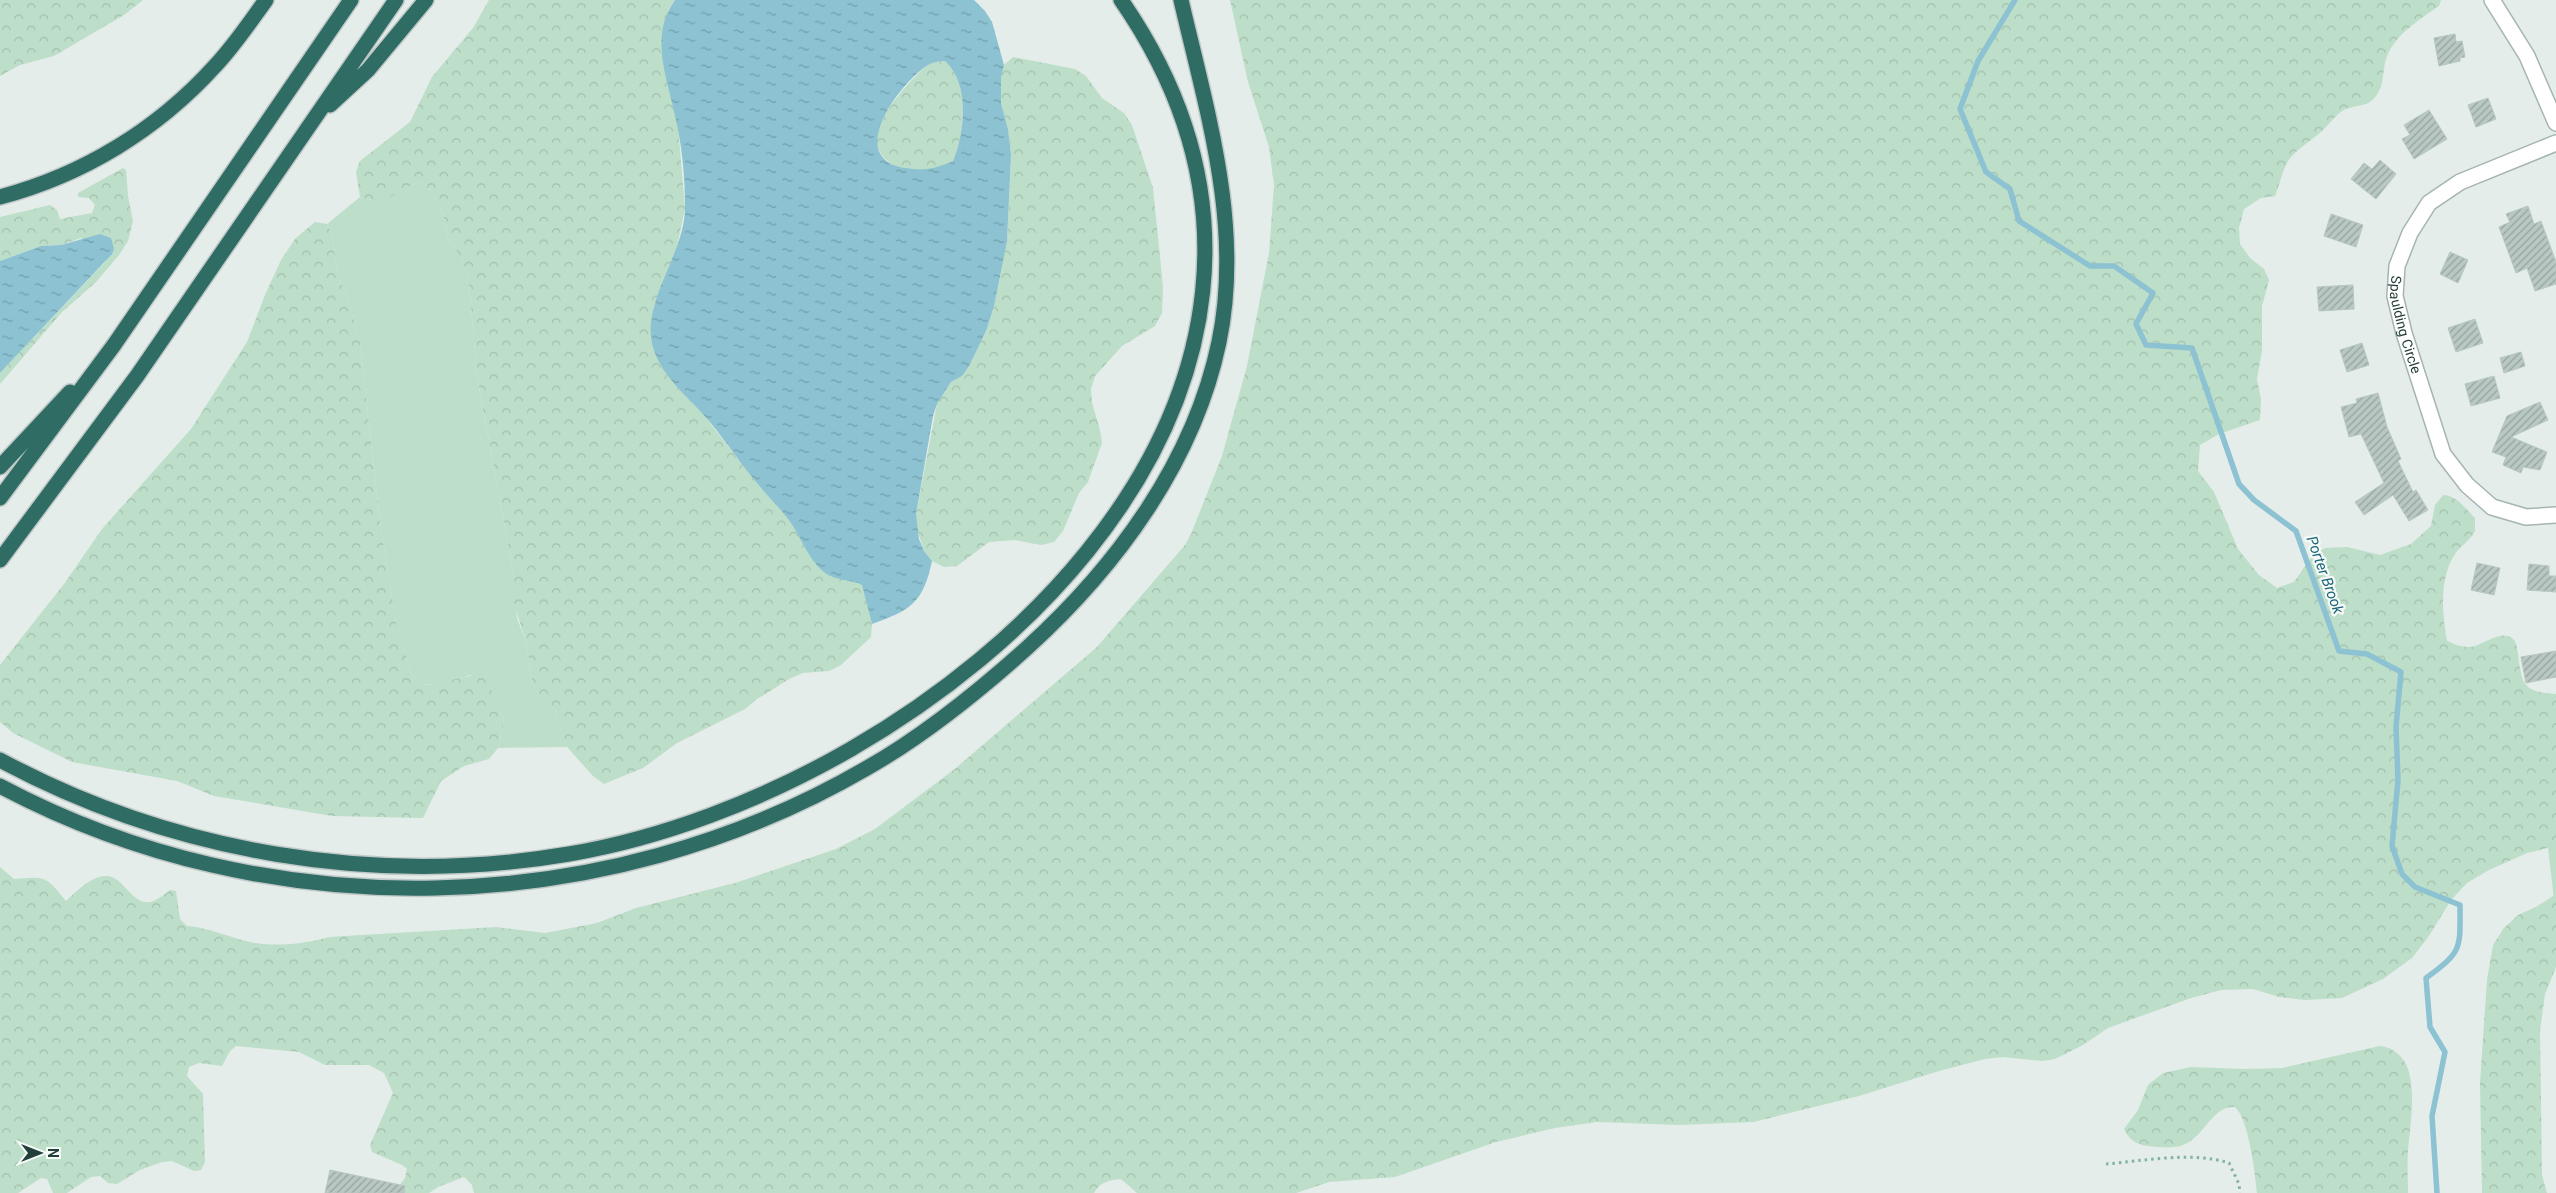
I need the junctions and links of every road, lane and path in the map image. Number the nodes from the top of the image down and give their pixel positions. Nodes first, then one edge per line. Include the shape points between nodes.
1 (266, 0) edge
2 (351, 0) edge
3 (396, 0) edge
4 (426, 0) edge
5 (1121, 0) edge
6 (1181, 0) edge
7 (2492, 0) edge
8 (316, 115) junction
9 (2556, 123) edge
10 (2556, 143) edge
11 (0, 197) edge
12 (114, 345) junction
13 (0, 468) edge
14 (0, 498) edge
15 (2556, 516) edge
16 (0, 560) edge
17 (0, 760) edge
18 (0, 786) edge
19 (2106, 1164) dead end
20 (2240, 1193) edge

1 - 11 highway via 210,72 179,102 136,135 76,170
2 - 12 highway
3 - 8 highway
4 - 8 highway via 368,70
5 - 17 highway via 1169,82 1186,127 1196,170 1204,263 1198,322 1186,377 1152,458 1095,540 1018,626 958,678 917,708 838,758 732,808 629,842 572,854 498,863 373,865 255,851 204,840 131,817 62,790
6 - 18 highway via 1216,150 1226,221 1223,320 1203,398 1182,448 1160,488 1125,540 1078,597 1001,671 896,751 790,808 680,850 570,876 503,886 453,888 356,888 231,869 157,850 109,833
7 - 9 street via 2531,64
8 - 16 highway via 114,408
10 - 15 street, Spaulding Circle via 2460,182 2429,203 2410,234 2397,266 2395,296 2443,454 2467,485 2492,507 2526,516
12 - 13 highway
12 - 14 highway
19 - 20 path via 2215,1158 2228,1163

